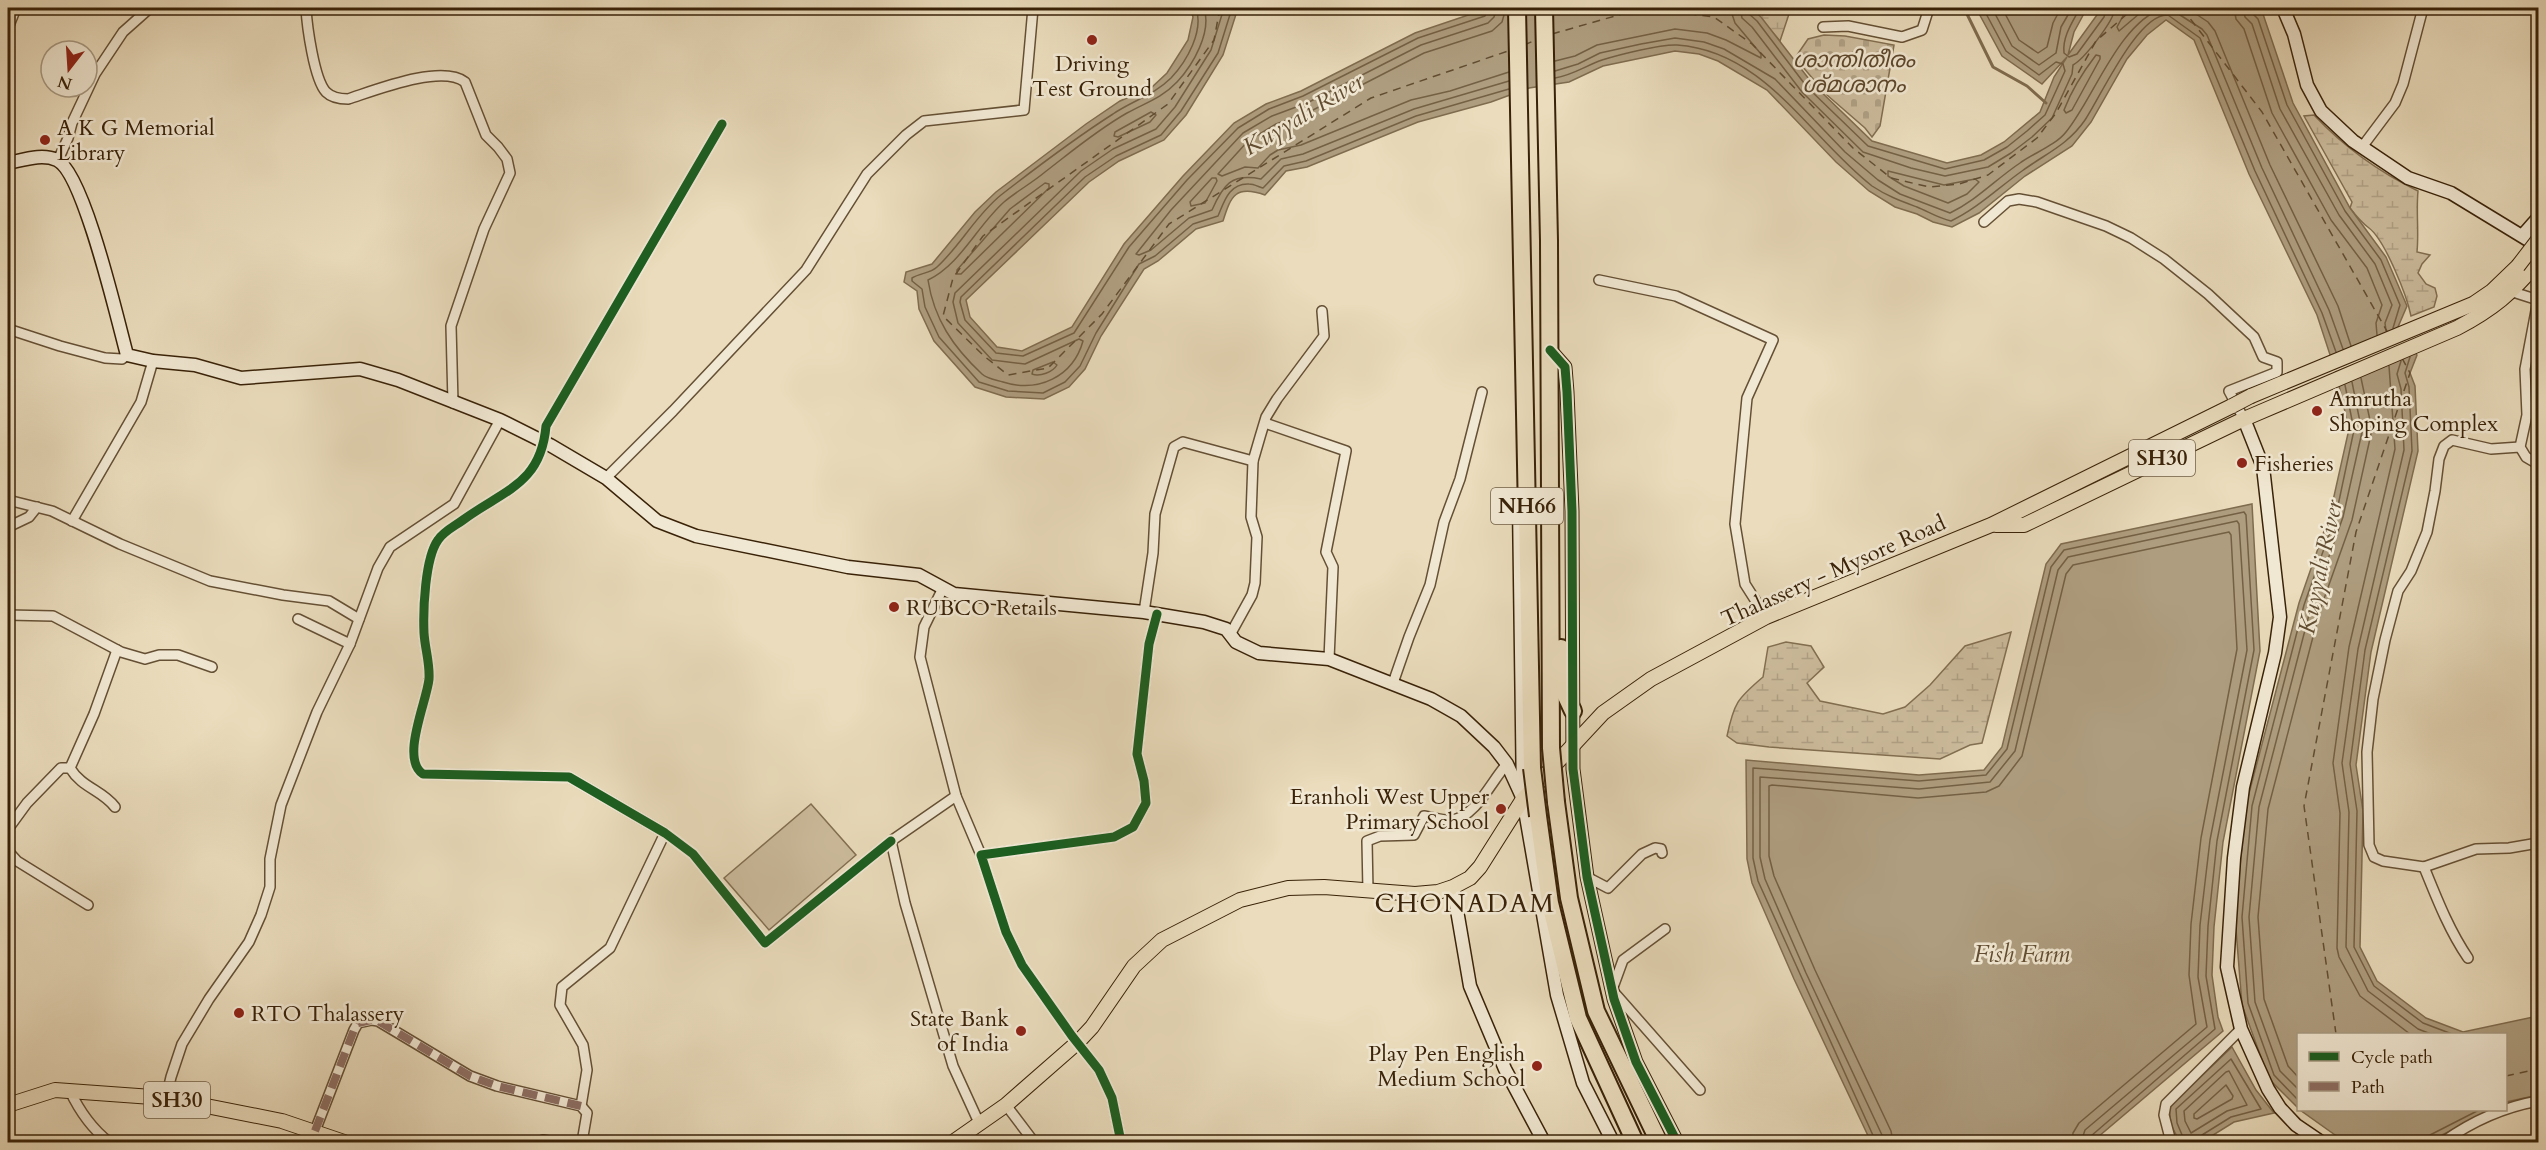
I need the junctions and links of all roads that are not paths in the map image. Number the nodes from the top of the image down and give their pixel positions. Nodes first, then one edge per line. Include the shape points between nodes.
1 (16, 8) edge
2 (150, 8) edge
3 (306, 8) edge
4 (1033, 8) edge
5 (1518, 8) edge
6 (1544, 8) edge
7 (1929, 8) edge
8 (2283, 8) edge
9 (2423, 8) edge
10 (1823, 27) dead end
11 (8, 28) edge
12 (722, 124) dead end
13 (2362, 147) junction
14 (58, 160) junction
15 (8, 163) edge
16 (2538, 218) edge
17 (1984, 222) dead end
18 (2523, 235) junction
19 (2538, 240) edge
20 (2538, 246) edge
21 (2538, 262) edge
22 (1599, 280) dead end
23 (2513, 292) junction
24 (1322, 311) dead end
25 (8, 329) edge
26 (1550, 350) junction
27 (127, 355) junction
28 (153, 362) junction
29 (1525, 367) junction
30 (1482, 392) dead end
31 (453, 403) junction
32 (2244, 419) junction
33 (500, 420) junction
34 (1264, 423) junction
35 (544, 442) junction
36 (2520, 447) junction
37 (1253, 461) junction
38 (2538, 464) edge
39 (606, 478) junction
40 (8, 500) edge
41 (37, 507) junction
42 (72, 521) junction
43 (1991, 525) junction
44 (8, 527) edge
45 (943, 588) junction
46 (1150, 613) junction
47 (8, 615) edge
48 (1550, 616) junction
49 (1766, 617) junction
50 (298, 619) dead end
51 (359, 619) junction
52 (1231, 633) junction
53 (350, 644) junction
54 (117, 650) junction
55 (1329, 659) junction
56 (1529, 664) junction
57 (212, 667) dead end
58 (1393, 683) junction
59 (1573, 711) junction
60 (1521, 724) junction
61 (1573, 745) junction
62 (1507, 764) junction
63 (70, 768) junction
64 (956, 796) junction
65 (1522, 799) junction
66 (115, 807) dead end
67 (8, 830) edge
68 (665, 832) junction
69 (891, 841) junction
70 (2538, 843) edge
71 (8, 850) edge
72 (1662, 853) dead end
73 (981, 855) junction
74 (2424, 867) junction
75 (1587, 877) junction
76 (1453, 887) junction
77 (1368, 891) junction
78 (88, 905) dead end
79 (1665, 929) dead end
80 (2469, 958) dead end
81 (1612, 990) junction
82 (2241, 1029) junction
83 (1078, 1042) junction
84 (1700, 1090) dead end
85 (70, 1091) junction
86 (166, 1098) junction
87 (2538, 1101) edge
88 (8, 1105) edge
89 (1006, 1105) junction
90 (581, 1106) junction
91 (2507, 1110) edge
92 (2505, 1111) edge
93 (980, 1125) junction
94 (315, 1131) junction
95 (543, 1140) dead end
96 (109, 1143) edge
97 (344, 1143) edge
98 (554, 1143) edge
99 (582, 1143) edge
100 (952, 1143) edge
101 (1034, 1143) edge
102 (1121, 1143) edge
103 (1544, 1143) edge
104 (1613, 1143) edge
105 (1635, 1143) edge
106 (1659, 1143) edge
107 (1677, 1143) edge
108 (2171, 1143) edge
109 (2321, 1143) edge
110 (2443, 1143) edge

1 - 11 street
2 - 14 street via 123,32 95,74
3 - 31 street via 312,54 325,91 348,99 425,76 458,76 465,82 486,135 507,159 510,173 484,229 451,326
4 - 39 street via 1024,110 924,121 906,135 867,174 799,278
5 - 29 highway, NH66
6 - 26 highway, NH66
7 - 10 street via 1922,30 1902,37 1848,26
8 - 13 main road via 2307,85 2322,111
9 - 13 street via 2395,103
12 - 35 street via 546,426
13 - 18 main road via 2408,178 2451,193
14 - 15 main road via 38,156
14 - 27 main road via 83,202
16 - 18 main road
17 - 32 street via 2008,201 2037,202 2106,226 2164,259 2254,337 2263,357 2277,363 2277,372 2229,391
18 - 20 main road
19 - 43 main road, sh30, bridge via 2518,266 2473,304 2251,396
21 - 23 main road, SH30
22 - 49 street via 1676,296 1773,340 1747,398 1735,524 1745,584
23 - 32 main road, SH30 via 2477,317
23 - 36 street via 2538,300 2525,369 2527,416
24 - 34 street via 1324,336 1276,399
25 - 27 street via 105,358 122,359
26 - 48 highway, NH66
26 - 59 main road via 1565,367 1567,392
27 - 28 main road
28 - 31 main road via 195,365 241,378 360,369
28 - 42 street via 141,402
29 - 56 highway, NH66
29 - 60 main road via 1520,384 1519,439
30 - 58 street via 1430,585
31 - 33 main road
32 - 43 main road, SH30 via 2024,525
32 - 82 main road via 2264,467 2280,617 2275,653 2248,757 2234,858 2227,967
33 - 35 main road
33 - 51 street via 454,504 390,547
34 - 37 street
34 - 55 street via 1346,452 1326,552 1333,567
35 - 39 main road
35 - 68 street via 530,473 441,535 429,558 424,635 430,666 428,690 416,729 416,766 423,774 569,777
36 - 38 street via 2526,457
36 - 74 street via 2491,449 2452,440 2444,446 2427,532 2398,591 2385,640 2367,752 2368,845 2374,857 2383,861
37 - 46 street via 1183,442 1174,447 1155,514
37 - 52 street via 1255,583
39 - 45 main road via 657,521 696,536 849,567 919,575
40 - 41 street
41 - 42 street
41 - 44 street via 28,517
42 - 51 street via 210,581 329,600
43 - 49 main road, Thalassery - Mysore Road / SH30
45 - 46 main road via 954,594 983,598
45 - 64 street via 924,627 920,657
46 - 52 main road via 1204,622
46 - 73 street via 1137,754 1146,803 1133,827 1114,837
47 - 54 street via 53,616
48 - 59 highway via 1561,643 1565,694
48 - 106 highway, NH66, bridge via 1551,748 1569,898 1596,1011
49 - 61 main road, Thalassery - Mysore Road / SH30 via 1651,679 1603,713
50 - 53 street
51 - 53 street
52 - 55 main road via 1243,647 1259,653
53 - 86 street via 317,712 281,805 270,859 270,887 261,915 249,942 182,1044
54 - 57 street via 144,659 178,655
54 - 63 street
55 - 58 main road
56 - 60 highway
56 - 105 highway, NH66, bridge via 1532,768 1550,903 1578,1018
58 - 62 main road via 1461,716
59 - 61 main road
60 - 65 main road
61 - 65 main road, Thalassery - Mysore Road / SH30
61 - 75 main road
62 - 65 main road
62 - 77 street via 1466,813 1452,820 1424,816 1414,835 1380,836 1367,841
63 - 66 street via 84,785
63 - 67 street via 61,768 27,803
64 - 69 street
64 - 73 street
65 - 76 main road, Thalassery - Mysore Road / SH30 via 1480,867
65 - 104 main road via 1557,995 1583,1083
68 - 69 street via 693,855 765,943
68 - 90 street via 615,941 562,987 560,1005 583,1045 587,1070
69 - 93 street via 953,1066
70 - 74 street via 2476,849
71 - 78 street via 17,861
72 - 75 street via 1654,848 1642,854 1608,888
73 - 83 street via 1006,932 1022,965
74 - 80 street via 2448,923
75 - 81 main road
76 - 77 main road, Thalassery - Mysore Road / SH30 via 1415,894
76 - 103 main road via 1470,986 1505,1070
77 - 83 main road, Thalassery - Mysore Road / SH30 via 1288,888 1240,900 1205,917 1162,940 1134,966
79 - 81 street via 1623,960
81 - 84 street
81 - 107 main road via 1636,1062
82 - 108 street via 2166,1104 2164,1115
82 - 109 main road via 2280,1108 2295,1125
83 - 89 main road, Thalassery - Mysore Road / SH30
83 - 102 street via 1099,1070 1112,1098
85 - 86 main road, SH30
85 - 88 main road, SH30 via 55,1090
85 - 96 street via 79,1110
86 - 94 main road, SH30
87 - 91 street
89 - 93 main road, Thalassery - Mysore Road / SH30
89 - 101 street
90 - 94 street via 470,1076 372,1020 358,1023 354,1030
90 - 99 street via 587,1113
92 - 110 street via 2462,1129
93 - 100 main road, Thalassery - Mysore Road / SH30
94 - 97 main road, SH30
95 - 98 street

